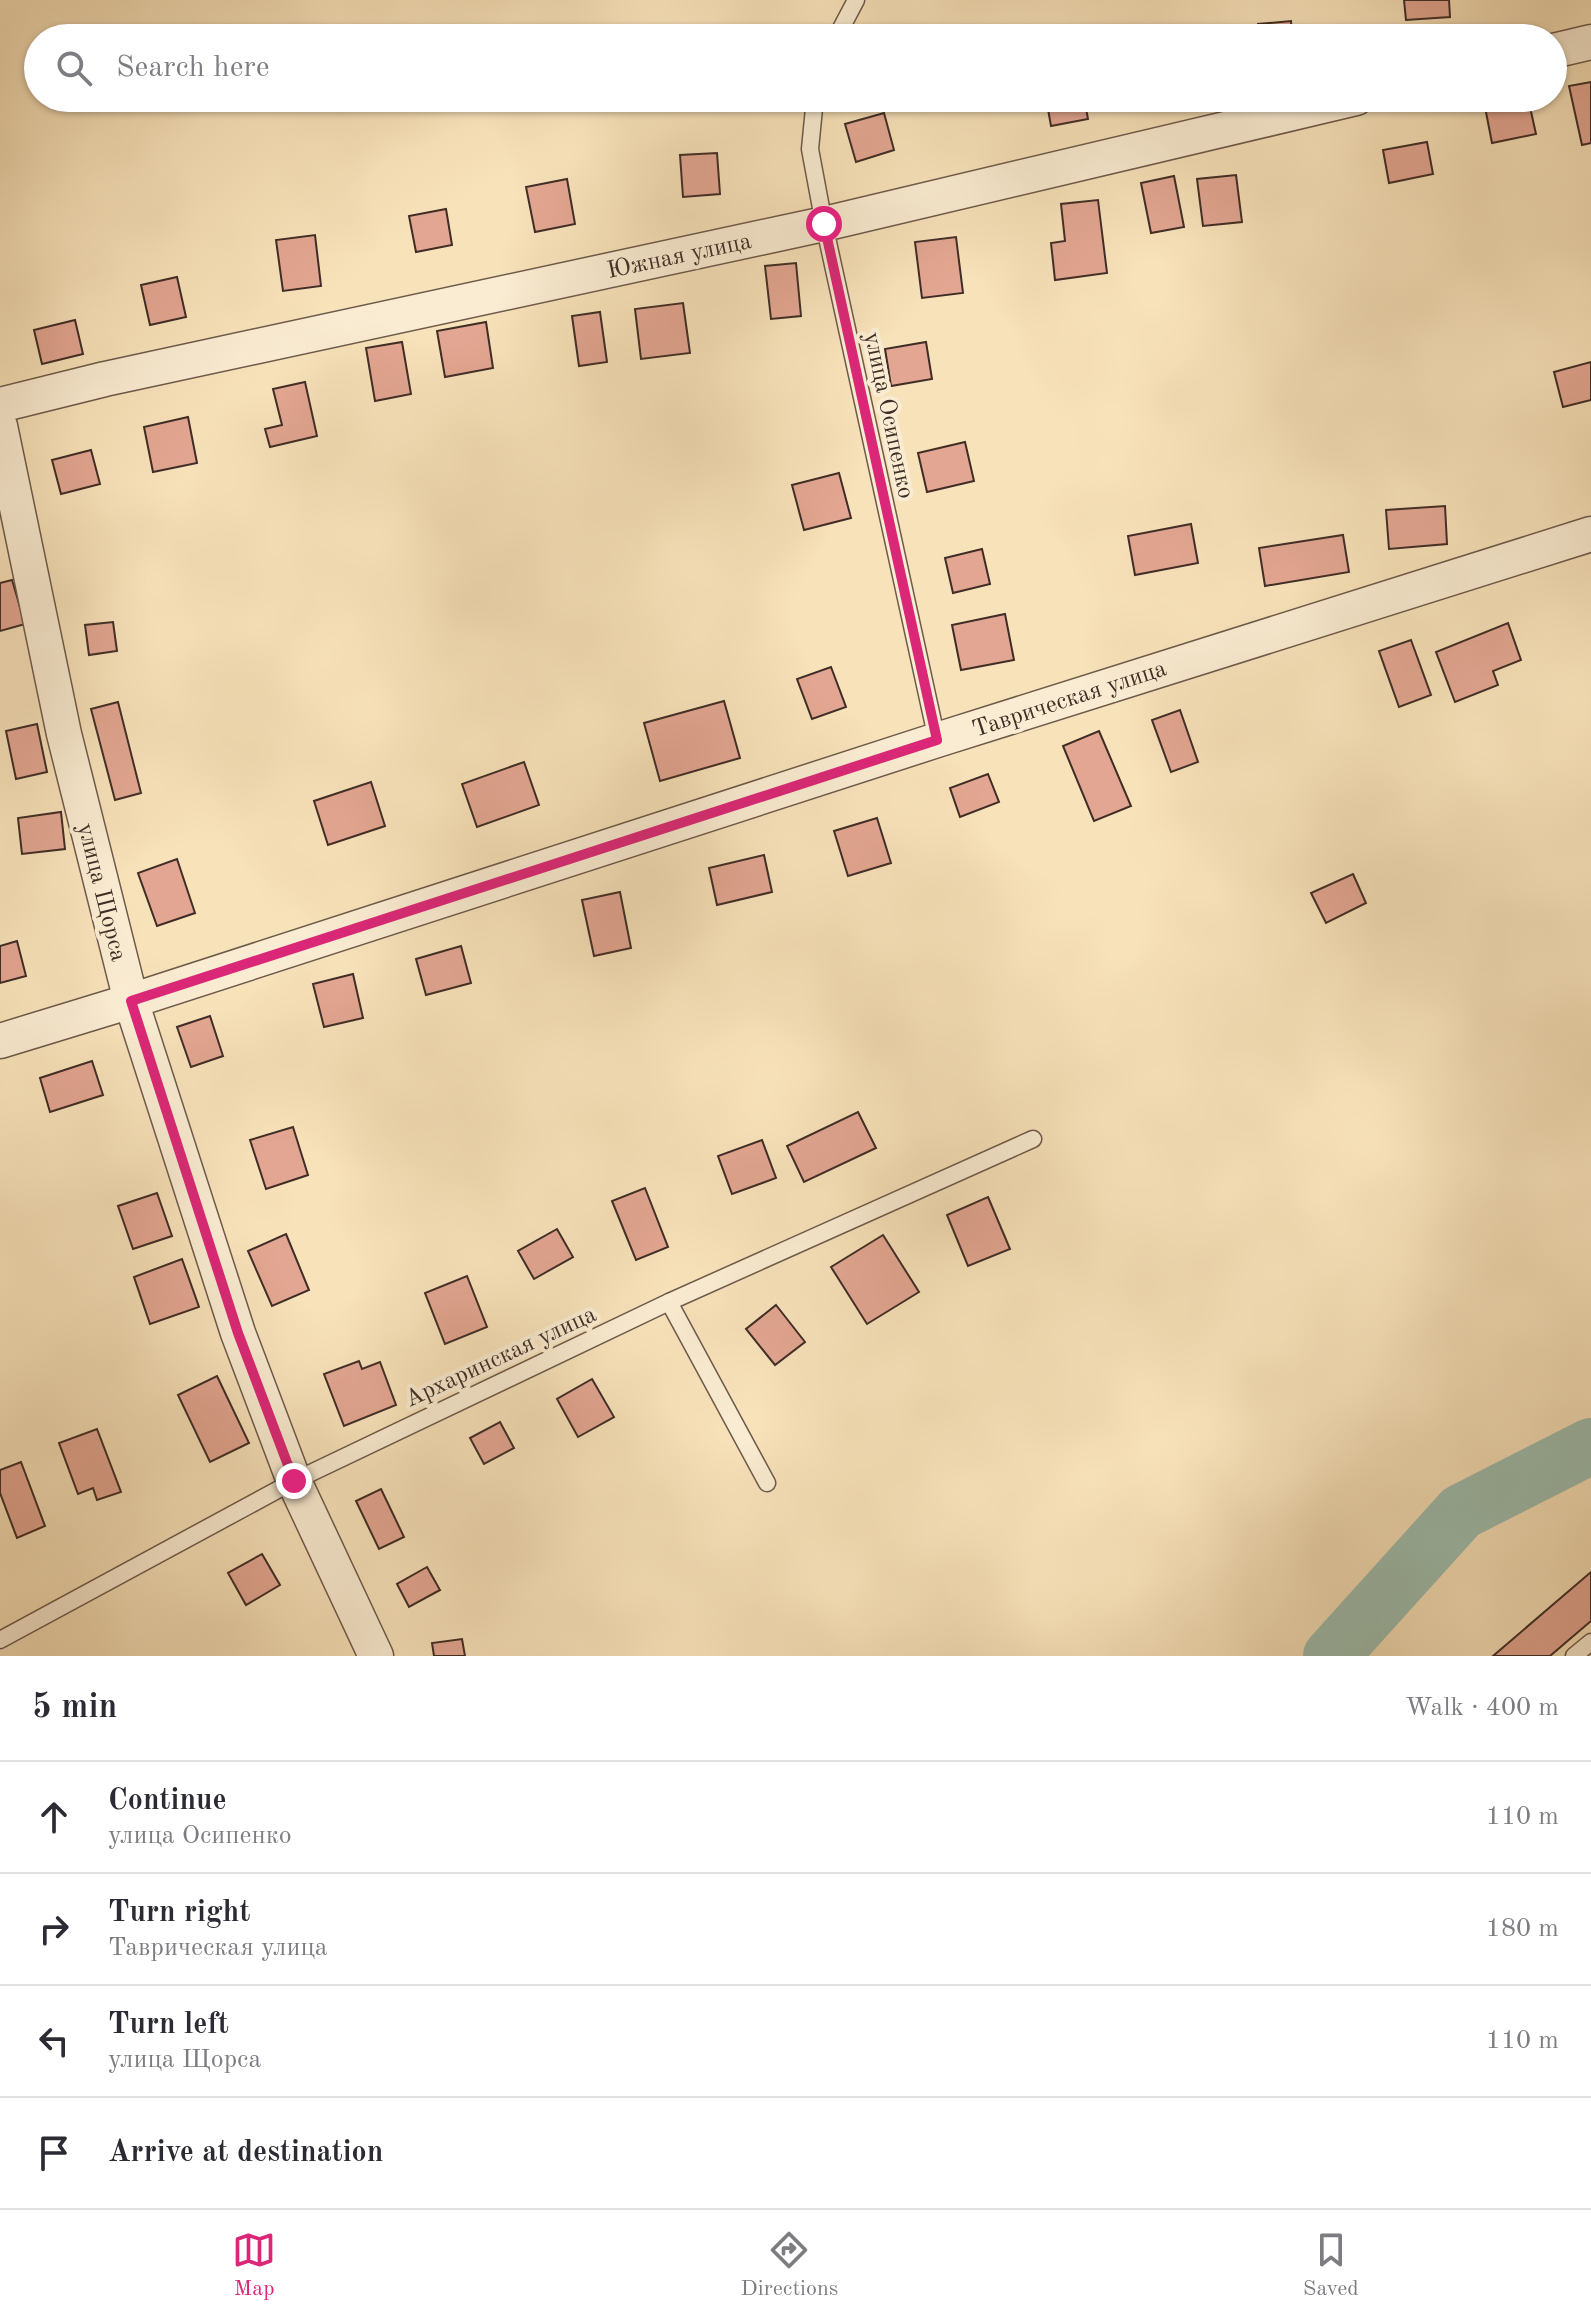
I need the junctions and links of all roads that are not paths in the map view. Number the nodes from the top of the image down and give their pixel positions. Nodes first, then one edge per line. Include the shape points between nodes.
1 (856, 0) edge
2 (843, 24) edge
3 (1591, 42) edge
4 (1567, 48) edge
5 (814, 112) edge
6 (1297, 112) edge
7 (824, 224) junction
8 (0, 405) edge
9 (0, 426) edge
10 (1591, 534) edge
11 (937, 740) junction
12 (131, 1001) junction
13 (0, 1041) edge
14 (1033, 1139) dead end
15 (669, 1302) junction
16 (294, 1481) junction
17 (767, 1483) dead end
18 (0, 1640) edge
19 (1591, 1642) edge
20 (376, 1656) edge
21 (1574, 1656) edge

1 - 2 lane
3 - 4 street
5 - 7 lane, улица Осипенко via 810,149
6 - 7 street, Южная улица
7 - 8 street, Южная улица
7 - 11 lane, улица Осипенко
9 - 12 street, улица Щорса via 64,734
10 - 11 street, Таврическая улица
11 - 12 street, Таврическая улица
12 - 13 street, Таврическая улица
12 - 16 street, улица Щорса via 238,1333
14 - 15 lane, Архаринская улица
15 - 16 lane, Архаринская улица
15 - 17 lane
16 - 18 lane, Архаринская улица
16 - 20 street, улица Щорса
19 - 21 lane

